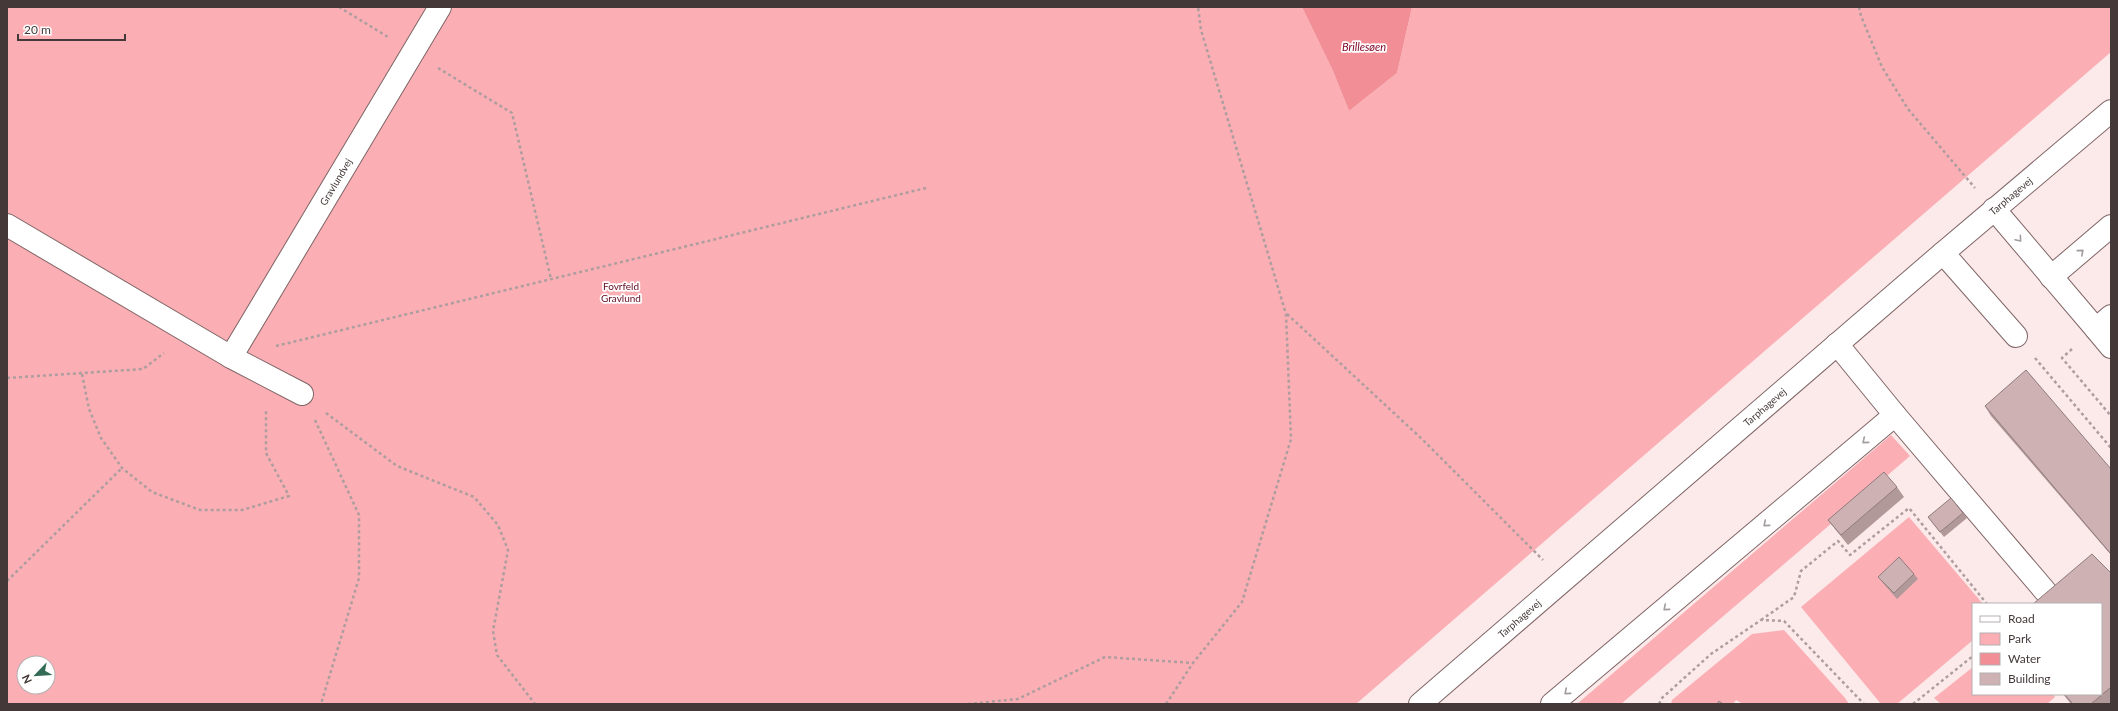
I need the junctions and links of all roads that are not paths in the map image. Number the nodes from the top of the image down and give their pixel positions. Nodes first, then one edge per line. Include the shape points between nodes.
1 (440, 7) edge
2 (2111, 111) edge
3 (1994, 209) junction
4 (7, 225) edge
5 (2111, 226) edge
6 (1943, 252) junction
7 (2051, 277) junction
8 (2103, 323) edge
9 (2016, 336) road end
10 (1837, 344) junction
11 (2111, 347) edge
12 (231, 357) junction
13 (302, 394) road end
14 (1895, 415) junction
15 (2044, 591) dead end
16 (1420, 704) edge
17 (1552, 704) edge

1 - 12 main road, Gravlundvej
2 - 3 main road, Tarphagevej
3 - 6 main road, Tarphagevej
3 -> 7 main road
4 - 12 main road
7 -> 5 main road
6 - 9 main road
6 - 10 main road, Tarphagevej
7 - 8 main road
8 - 11 main road
10 - 14 main road
10 - 16 main road, Tarphagevej
12 - 13 main road
14 - 15 main road
14 -> 17 main road

